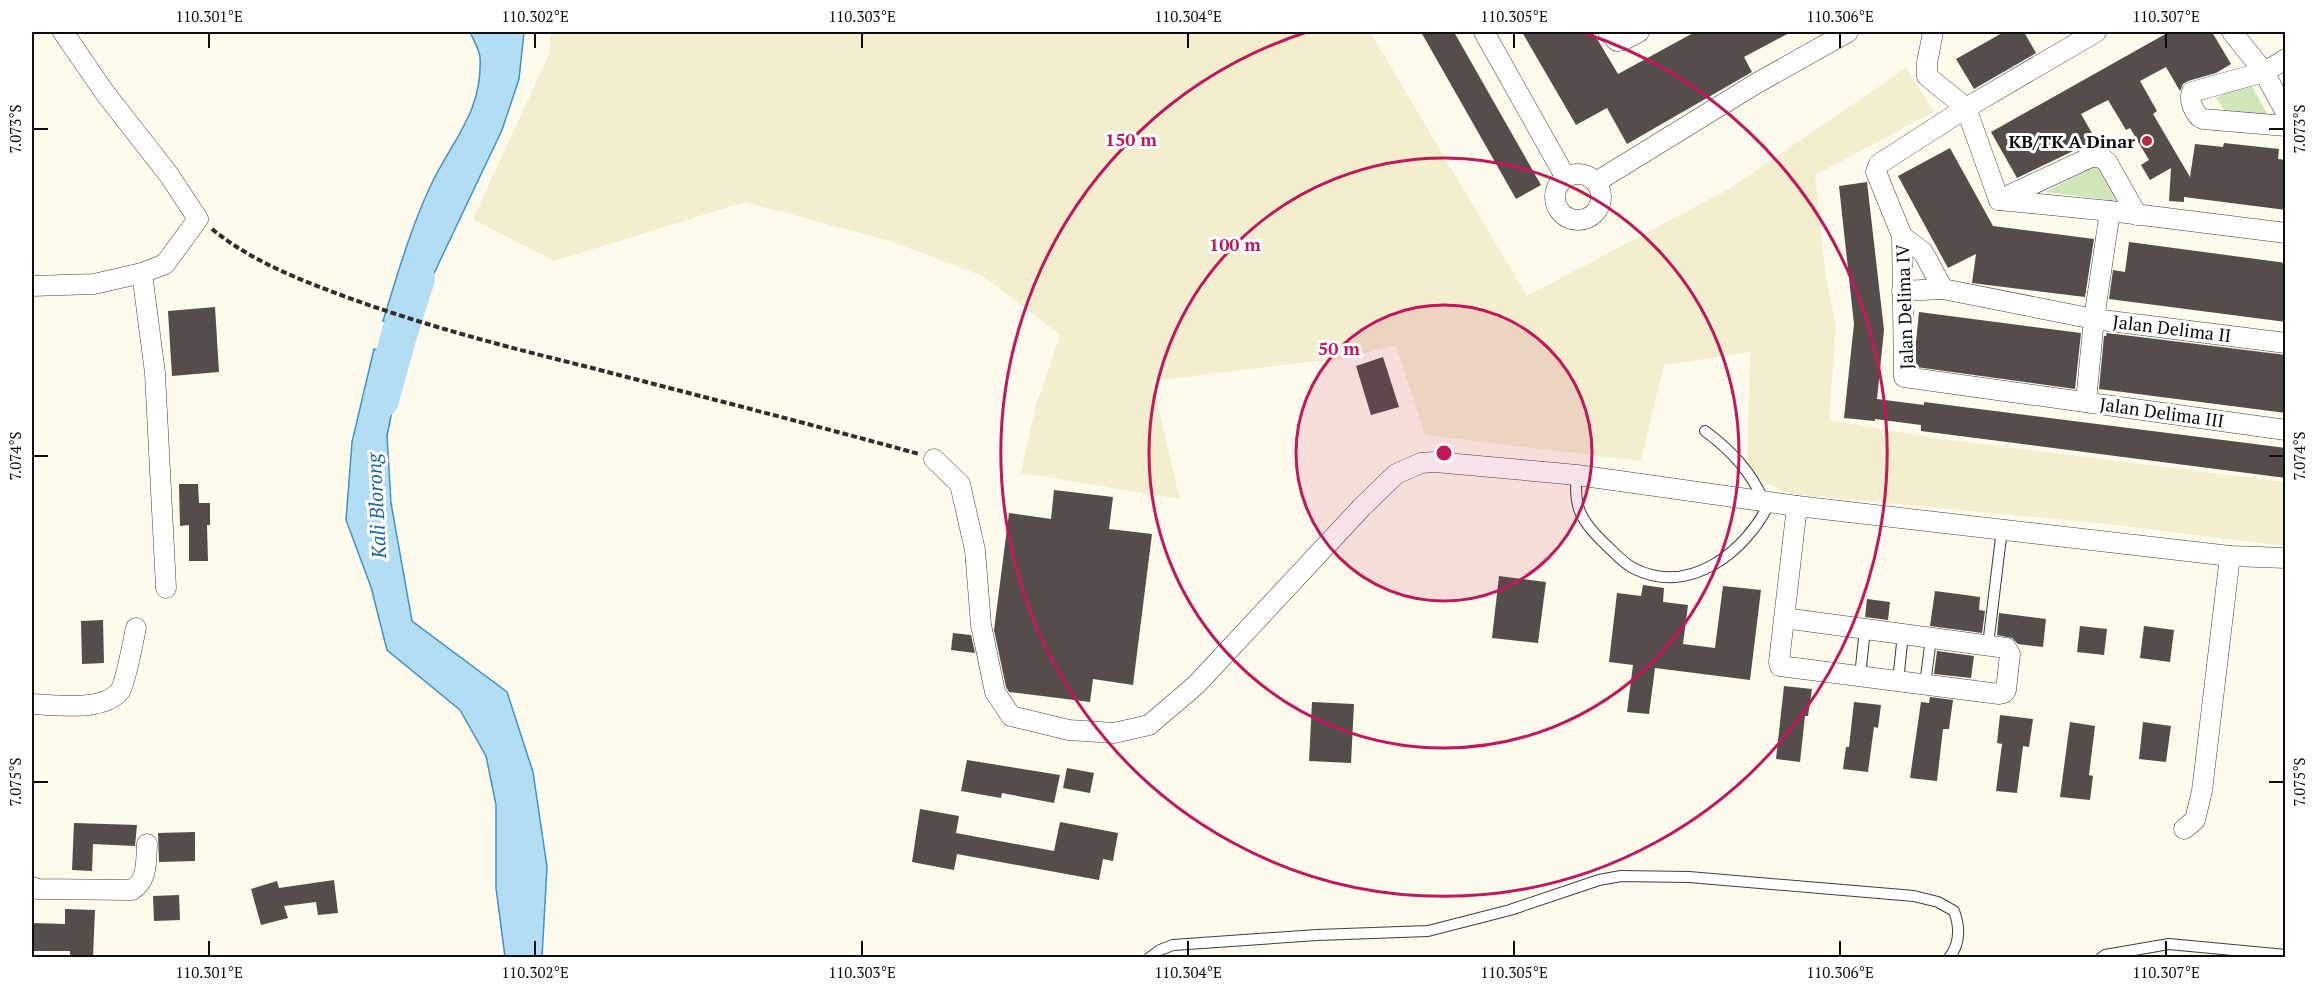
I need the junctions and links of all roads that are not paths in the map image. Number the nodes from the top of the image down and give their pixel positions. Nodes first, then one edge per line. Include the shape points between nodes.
1 (63, 32) edge
2 (1484, 32) edge
3 (1639, 32) edge
4 (1848, 32) edge
5 (1933, 32) edge
6 (2096, 32) edge
7 (2232, 32) edge
8 (1610, 34) edge
9 (2286, 59) edge
10 (2264, 72) junction
11 (1966, 108) junction
12 (2286, 113) edge
13 (2286, 126) edge
14 (1566, 178) junction
15 (1596, 182) junction
16 (1999, 200) junction
17 (2110, 211) junction
18 (2137, 215) junction
19 (2286, 233) edge
20 (1902, 236) junction
21 (142, 273) junction
22 (32, 286) edge
23 (1943, 289) junction
24 (1902, 291) junction
25 (2094, 318) junction
26 (2286, 343) edge
27 (2086, 401) junction
28 (2286, 430) edge
29 (1705, 431) dead end
30 (934, 459) road end
31 (1577, 475) junction
32 (1767, 502) junction
33 (1797, 506) junction
34 (2002, 529) junction
35 (2230, 556) junction
36 (2286, 558) edge
37 (166, 588) dead end
38 (1784, 618) junction
39 (136, 628) dead end
40 (1865, 629) junction
41 (1903, 634) junction
42 (1931, 638) junction
43 (1988, 645) junction
44 (1860, 676) junction
45 (1898, 681) junction
46 (1925, 685) junction
47 (32, 704) edge
48 (2184, 829) dead end
49 (147, 844) dead end
50 (32, 887) edge
51 (2286, 956) edge
52 (1149, 957) edge
53 (1949, 957) edge
54 (2101, 957) edge

1 - 21 street via 198,219 165,264
2 - 14 street
3 - 8 street via 1617,41
4 - 15 street
5 - 11 street via 1927,76
6 - 11 street
7 - 10 street
9 - 10 street
10 - 12 street
10 - 13 street via 2192,92 2196,114 2203,119
11 - 16 street
11 - 20 street, Jalan Delima IV via 1877,168
14 - 15 street via 1582,175
14 - 15 street via 1556,198 1561,212 1575,220 1590,217 1600,205
16 - 17 street
16 - 18 street via 2091,157 2100,157 2108,162
17 - 18 street
17 - 25 street, Jalan Delima II
18 - 19 street
20 - 23 street via 1923,252
20 - 24 street, Jalan Delima IV
21 - 22 street via 94,284
21 - 37 street via 155,373
23 - 24 street
23 - 25 street
24 - 27 street, Jalan Delima IV via 1904,377
25 - 26 street, Jalan Delima II
25 - 27 street, Jalan Delima III
27 - 28 street, Jalan Delima III
29 - 32 lane via 1741,462
30 - 31 street via 960,484 975,550 981,626 995,692 1011,716 1069,730 1114,733 1149,725 1196,685 1396,474 1421,463 1436,462
31 - 32 street
31 - 32 lane via 1576,506 1585,521 1631,567 1649,574 1672,577 1702,572 1739,546 1763,518
32 - 33 street
33 - 34 street
33 - 38 street
34 - 35 street
34 - 43 lane
35 - 36 street
35 - 48 street via 2202,791 2194,820
38 - 40 street
38 - 44 street via 1780,666
39 - 47 street via 121,690 108,701 86,705
40 - 41 street
40 - 44 lane
41 - 42 street
41 - 45 lane
42 - 43 street
42 - 46 lane
43 - 46 street via 2009,650 2004,693
44 - 45 street
45 - 46 street
49 - 50 street via 143,877 132,890
51 - 54 lane via 2169,944
52 - 53 lane via 1173,945 1428,931 1621,876 1689,877 1914,896 1954,911 1958,942

